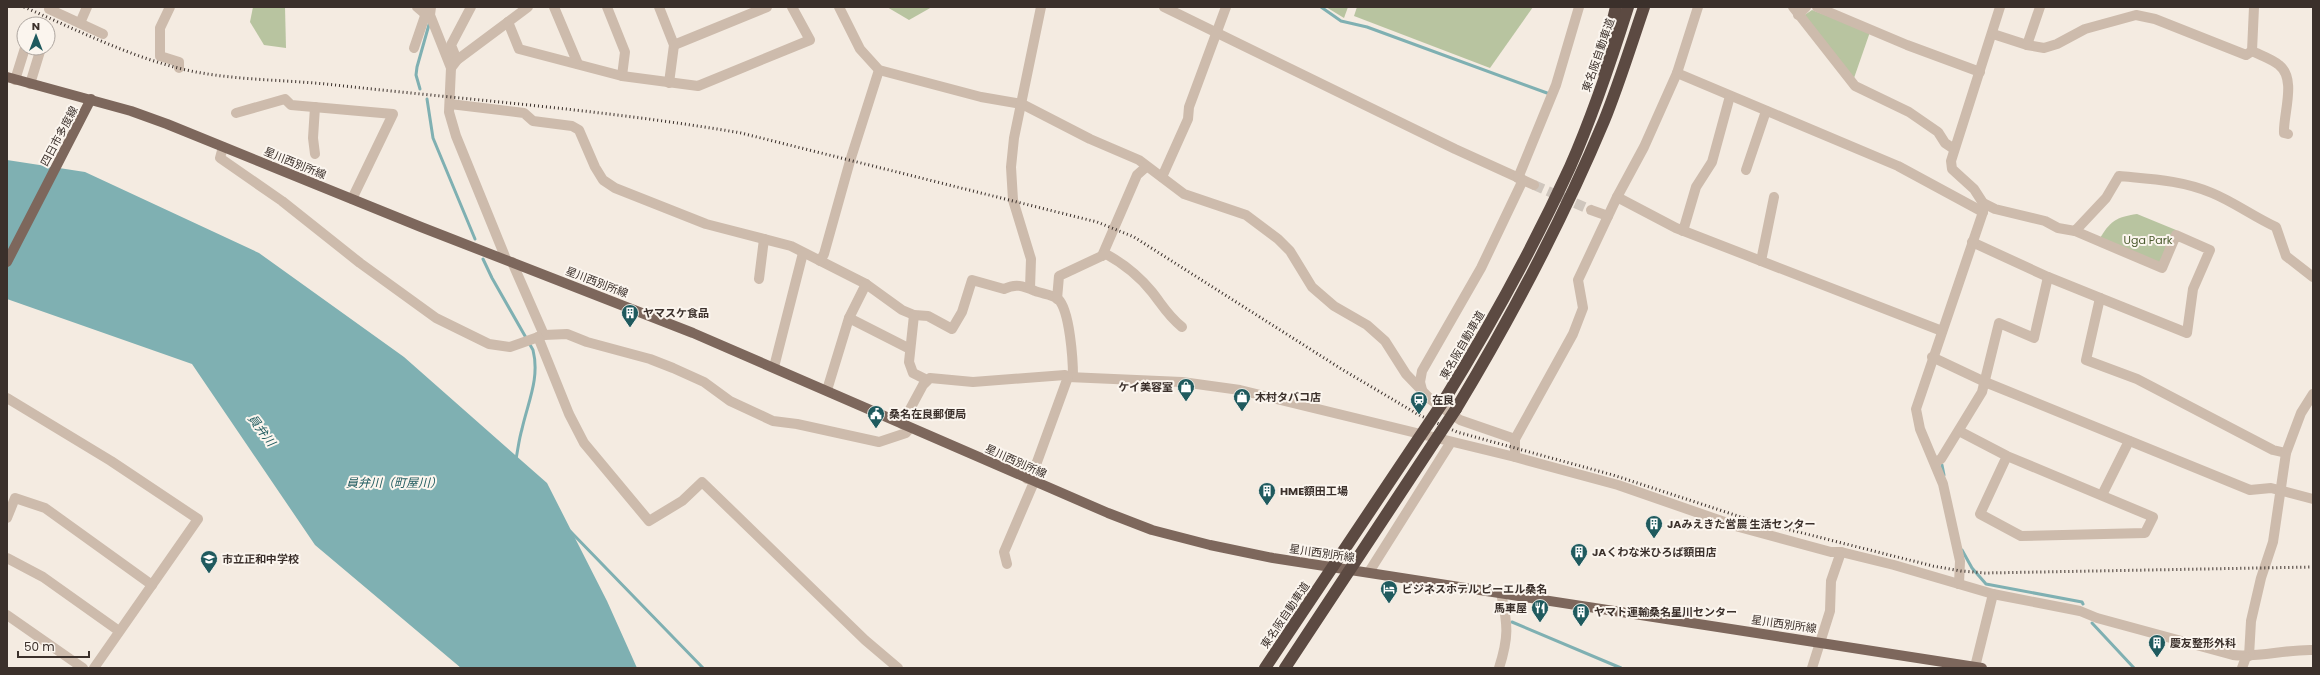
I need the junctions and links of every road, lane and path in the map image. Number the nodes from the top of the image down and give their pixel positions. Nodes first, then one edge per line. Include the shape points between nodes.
1 (87, 7) edge
2 (170, 7) edge
3 (417, 7) edge
4 (471, 7) edge
5 (528, 7) edge
6 (554, 7) edge
7 (607, 7) edge
8 (659, 7) edge
9 (767, 7) edge
10 (792, 7) edge
11 (839, 7) edge
12 (1041, 7) edge
13 (1164, 7) edge
14 (1226, 7) edge
15 (1579, 7) edge
16 (1616, 7) edge
17 (1628, 7) edge
18 (1644, 7) edge
19 (1650, 7) edge
20 (1698, 7) edge
21 (1806, 7) edge
22 (1817, 7) edge
23 (2040, 7) edge
24 (2254, 7) edge
25 (48, 8) edge
26 (1998, 8) edge
27 (1796, 11) edge
28 (429, 12) edge
29 (508, 22) junction
30 (80, 23) junction
31 (1216, 33) junction
32 (103, 34) dead end
33 (1992, 34) junction
34 (674, 45) junction
35 (2027, 45) junction
36 (414, 48) dead end
37 (2252, 51) junction
38 (21, 56) edge
39 (39, 56) edge
40 (454, 64) junction
41 (578, 64) junction
42 (179, 68) dead end
43 (880, 70) junction
44 (1980, 72) junction
45 (1677, 73) junction
46 (622, 76) junction
47 (11, 78) edge
48 (669, 83) junction
49 (30, 84) junction
50 (1730, 96) junction
51 (90, 103) junction
52 (450, 104) junction
53 (1022, 104) junction
54 (315, 107) junction
55 (1766, 111) junction
56 (236, 113) dead end
57 (1591, 116) junction
58 (1605, 119) junction
59 (2288, 134) dead end
60 (223, 147) junction
61 (1954, 149) junction
62 (315, 154) dead end
63 (1146, 167) junction
64 (1746, 170) dead end
65 (1162, 177) junction
66 (1521, 179) junction
67 (1534, 185) tunnel mouth
68 (1617, 197) junction
69 (1774, 197) dead end
70 (352, 199) junction
71 (1983, 207) junction
72 (1591, 210) tunnel mouth
73 (1608, 216) junction
74 (1683, 231) junction
75 (2075, 231) junction
76 (764, 239) junction
77 (1972, 242) junction
78 (803, 253) junction
79 (1102, 256) junction
80 (509, 261) junction
81 (820, 261) junction
82 (1761, 261) junction
83 (7, 262) edge
84 (2048, 277) junction
85 (2313, 277) edge
86 (759, 279) dead end
87 (866, 284) junction
88 (1030, 288) junction
89 (2100, 298) junction
90 (1057, 299) junction
91 (914, 314) junction
92 (848, 318) junction
93 (1182, 328) dead end
94 (1942, 331) junction
95 (535, 338) junction
96 (910, 350) junction
97 (1932, 357) junction
98 (774, 368) junction
99 (1071, 377) junction
100 (927, 380) junction
101 (1985, 382) junction
102 (828, 390) junction
103 (1422, 390) junction
104 (2313, 394) edge
105 (7, 398) edge
106 (906, 426) junction
107 (1959, 431) junction
108 (1515, 439) junction
109 (1451, 442) junction
110 (2128, 442) junction
111 (2286, 453) junction
112 (2006, 456) junction
113 (1515, 457) junction
114 (1935, 462) junction
115 (1031, 481) junction
116 (2282, 490) junction
117 (2102, 495) junction
118 (2313, 499) edge
119 (7, 518) edge
120 (1841, 552) junction
121 (7, 558) edge
122 (1007, 564) dead end
123 (1369, 572) junction
124 (1959, 584) junction
125 (152, 585) junction
126 (1501, 593) junction
127 (1993, 594) junction
128 (7, 615) edge
129 (120, 631) junction
130 (1821, 642) junction
131 (2313, 650) edge
132 (2247, 656) junction
133 (83, 668) edge
134 (94, 668) edge
135 (898, 668) edge
136 (1265, 668) edge
137 (1285, 668) edge
138 (1499, 668) edge
139 (1812, 668) edge
140 (1978, 668) edge
141 (2242, 668) edge

1 - 30 street
2 - 42 street via 160,28 160,56 179,62
3 - 28 street
4 - 40 street via 451,45
5 - 29 street
6 - 41 street
7 - 46 street via 625,52
8 - 34 street
9 - 34 street
10 - 48 street via 810,40 698,86
11 - 43 street via 860,49
12 - 53 street
13 - 31 street
14 - 31 street
15 - 66 street via 1556,85
16 - 57 highway
17 - 57 highway, 東名阪自動車道
18 - 58 highway
19 - 58 highway via 1632,59
20 - 45 street
21 - 27 street
22 - 44 street
23 - 35 street
24 - 37 street
25 - 30 street
26 - 33 street
27 - 61 street via 1855,86 1909,112 1938,132 1945,143
28 - 36 street
28 - 40 street via 433,25
29 - 40 street
29 - 41 street via 519,50
30 - 32 street
31 - 65 street via 1188,119
31 - 66 street
33 - 35 street
33 - 44 street
34 - 48 street
35 - 37 street via 2044,48 2085,29 2136,15 2155,19 2246,56
37 - 59 street via 2280,65 2286,74 2288,96 2283,121 2284,133
38 - 47 street
39 - 49 street
40 - 52 street
41 - 46 street
43 - 53 street via 975,96
43 - 81 street
44 - 61 street
45 - 50 street
45 - 68 street via 1644,147
46 - 48 street
47 - 49 main road, 四日市多度線
49 - 51 main road, 四日市多度線
50 - 55 street
50 - 74 street via 1712,162 1696,187
51 - 60 main road, 星川西別所線 via 131,110
51 - 83 main road, 四日市多度線
52 - 76 street via 524,113 533,121 572,126 583,135 595,167 603,180 615,188 706,224
52 - 80 street via 449,112 456,136
53 - 63 street via 1090,139 1139,160
53 - 88 street via 1013,147 1011,187 1031,259
54 - 56 street via 291,104 285,99
54 - 62 street
54 - 70 street via 392,114
55 - 64 street
55 - 71 street via 1898,166
57 - 136 highway, 東名阪自動車道, bridge via 1527,255 1478,344 1443,402
58 - 137 highway, bridge via 1540,262 1490,352 1456,409
60 - 70 main road, 星川西別所線
60 - 95 street via 220,158 282,201 436,318 489,344 510,347
61 - 71 street via 1950,161 1952,169 1974,189
63 - 65 street
63 - 79 street via 1137,175
65 - 103 street via 1184,194 1246,215 1278,239 1290,251 1312,287 1334,306 1377,333 1406,374
66 - 67 street
66 - 103 street via 1481,268 1422,371
68 - 73 street
68 - 74 street
69 - 82 street
70 - 80 main road, 星川西別所線
71 - 75 street via 2045,221 2058,228
71 - 77 street
72 - 73 street
73 - 108 street via 1578,280 1582,308 1573,334
74 - 82 street
75 - 85 street via 2106,198 2118,176 2172,181 2211,192 2276,227 2286,256
75 - 89 street via 2162,268 2176,235 2210,250 2193,289 2187,333
76 - 78 street via 790,246
76 - 86 street
77 - 84 street
77 - 94 street
78 - 81 street
78 - 98 street
79 - 90 street via 1059,276
79 - 93 street via 1106,254 1131,270 1168,316
80 - 95 street
80 - 98 main road, 星川西別所線 via 687,330
81 - 87 street
82 - 94 street
84 - 89 street
84 - 101 street via 2034,338 1999,323
87 - 91 street via 883,298
87 - 92 street
88 - 90 street
88 - 91 street via 1013,284 1004,289 972,280 962,312 952,329 928,316
89 - 111 street via 2086,360 2137,379 2273,450
90 - 99 street via 1063,308 1070,336
91 - 96 street
92 - 96 street
92 - 102 street
94 - 97 street
95 - 106 street via 567,334 606,348 650,359 704,382 730,402 773,421 879,442 906,433
95 - 135 street via 584,443 649,521 682,501 702,482 865,640
96 - 100 street via 909,362 913,372
97 - 101 street
97 - 114 street via 1916,409 1920,429
98 - 102 main road, 星川西別所線
99 - 100 street via 1042,375 973,382 930,378
99 - 109 street via 1182,382 1240,390
99 - 115 street
100 - 106 street
101 - 107 street via 1982,392
101 - 110 street
102 - 106 main road, 星川西別所線
103 - 108 street via 1431,400 1460,420
104 - 111 street via 2301,413
105 - 125 street via 111,461 198,519
106 - 115 main road, 星川西別所線
107 - 112 street
107 - 114 street via 1941,459
108 - 113 street
109 - 113 street
109 - 123 street
110 - 116 street via 2250,490
110 - 117 street
111 - 116 street
112 - 117 street
112 - 117 street via 1980,514 2021,536 2145,533 2153,517
113 - 120 street via 1618,485 1739,527 1831,552
114 - 124 street via 1943,484 1960,561
115 - 122 street via 1004,552
115 - 123 main road, 星川西別所線 via 1152,530 1273,558
116 - 118 street
116 - 132 street via 2273,542 2251,620
119 - 125 street via 15,498 45,508
120 - 124 street
120 - 130 street via 1831,581 1830,611
121 - 129 street via 43,577
123 - 126 main road, 星川西別所線
124 - 127 street
125 - 129 street
126 - 130 main road, 星川西別所線
126 - 138 street via 1508,628 1507,643
127 - 132 street via 2080,611 2097,618
127 - 140 street
128 - 133 street
129 - 134 street
130 - 139 street
130 - 140 main road, 星川西別所線
131 - 132 street
132 - 141 street

